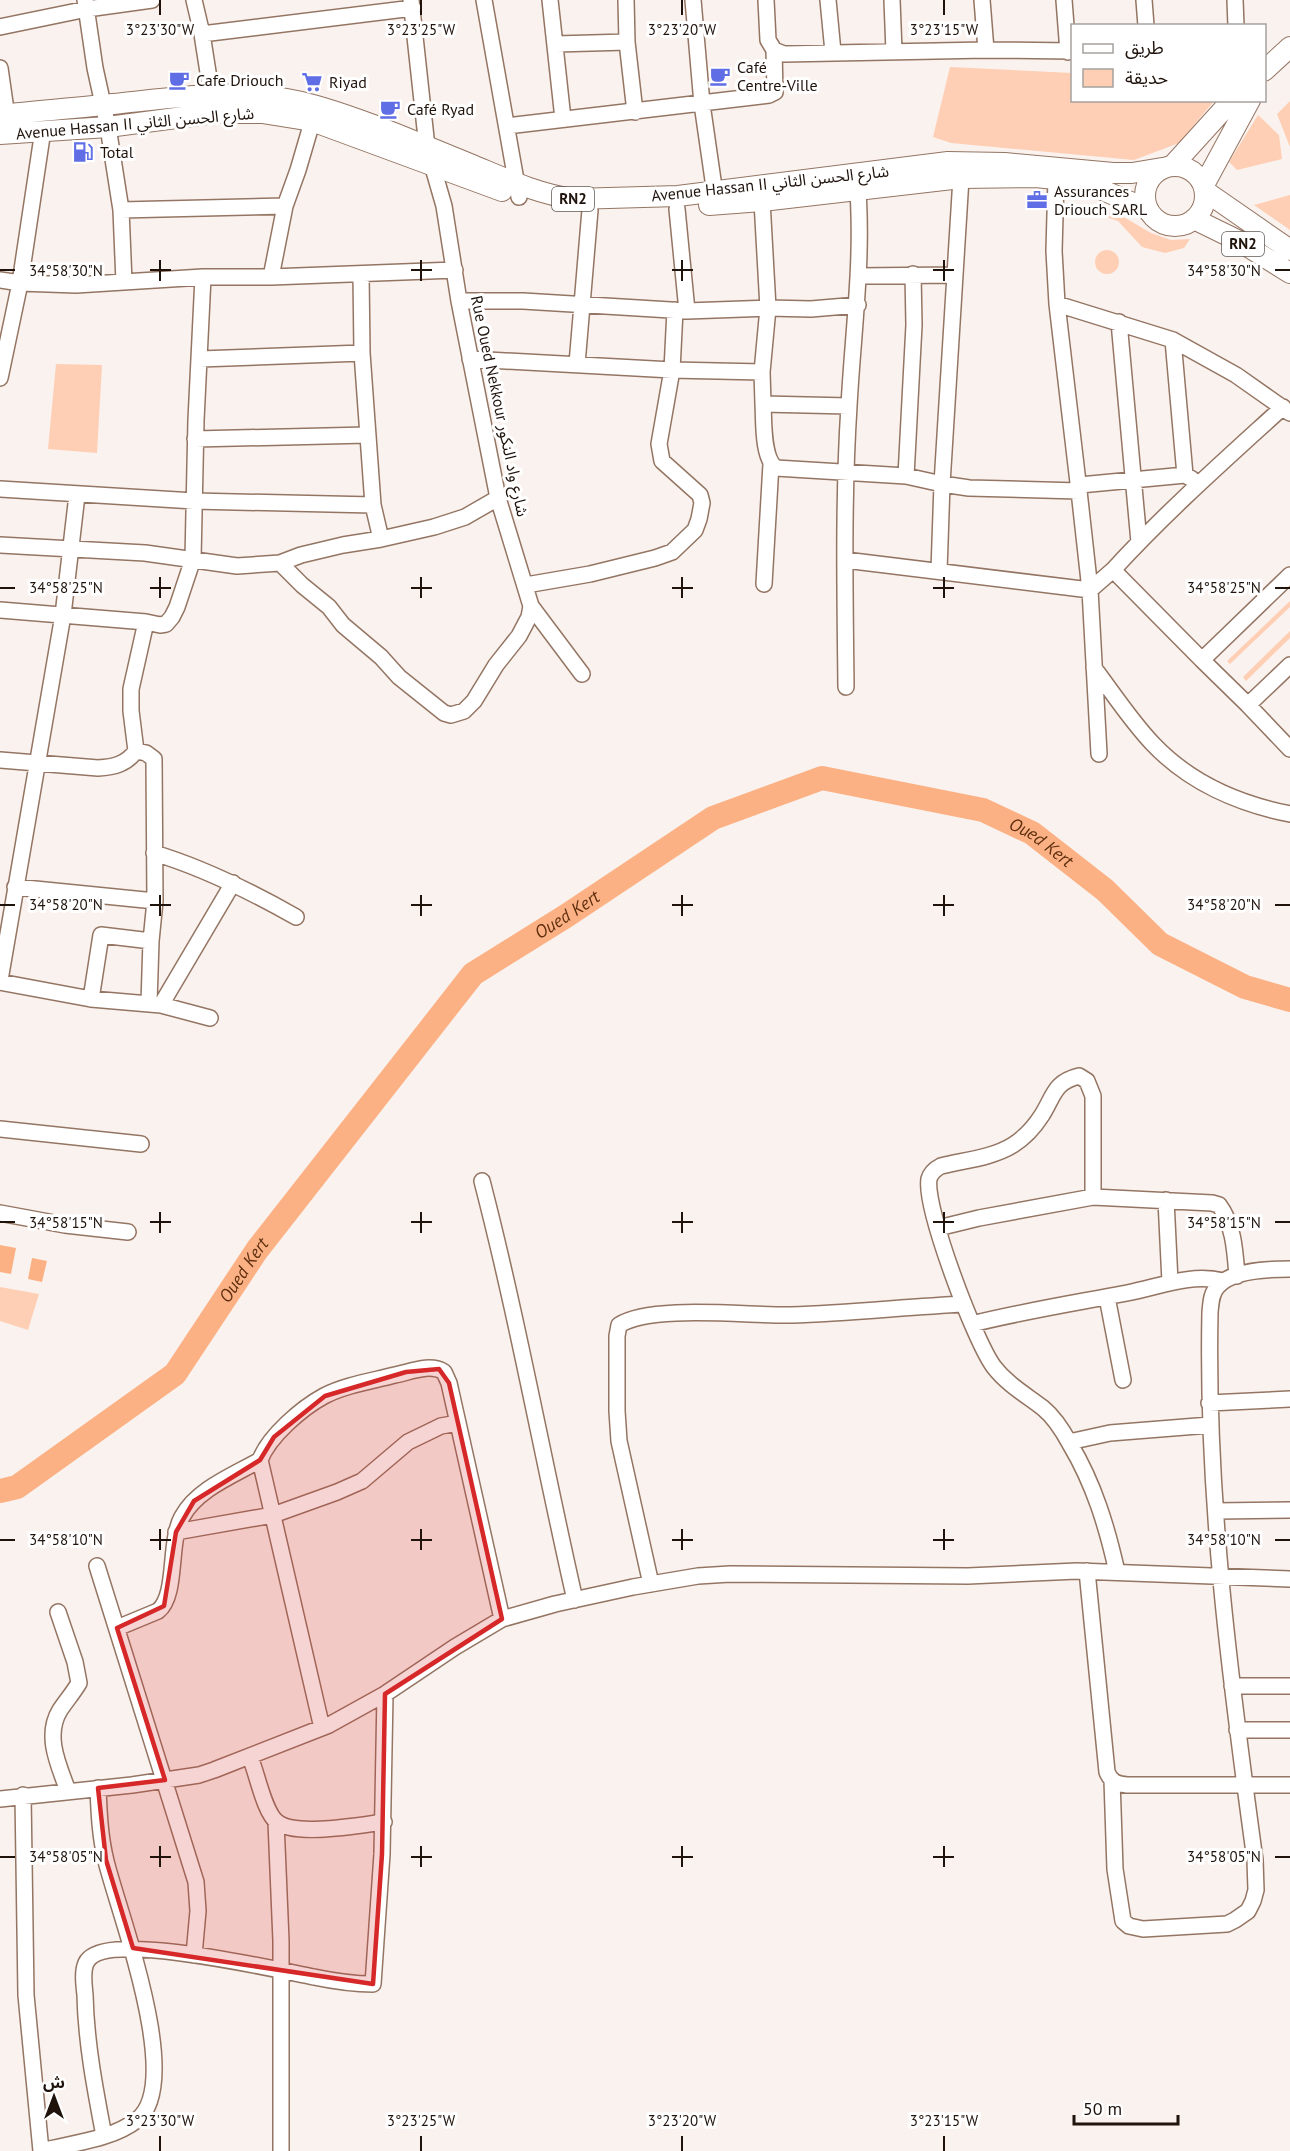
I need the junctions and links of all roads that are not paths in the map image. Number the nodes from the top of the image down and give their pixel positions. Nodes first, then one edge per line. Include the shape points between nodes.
1 (152, 0) edge
2 (194, 0) edge
3 (484, 0) edge
4 (550, 0) edge
5 (626, 0) edge
6 (693, 0) edge
7 (766, 0) edge
8 (828, 0) edge
9 (892, 0) edge
10 (982, 0) edge
11 (1064, 0) edge
12 (1144, 0) edge
13 (1235, 0) edge
14 (86, 4) edge
15 (412, 4) edge
16 (1146, 24) edge
17 (1236, 24) edge
18 (0, 27) edge
19 (202, 34) junction
20 (627, 42) junction
21 (556, 44) junction
22 (1290, 47) edge
23 (774, 50) junction
24 (986, 50) junction
25 (1070, 51) edge
26 (833, 52) junction
27 (894, 52) junction
28 (0, 68) edge
29 (1266, 70) edge
30 (1230, 102) edge
31 (1249, 102) edge
32 (213, 104) junction
33 (702, 104) junction
34 (104, 105) junction
35 (635, 112) junction
36 (314, 114) junction
37 (563, 119) junction
38 (4, 124) edge
39 (507, 126) junction
40 (108, 127) junction
41 (43, 130) junction
42 (427, 147) junction
43 (434, 166) junction
44 (1168, 167) junction
45 (961, 178) junction
46 (1056, 179) junction
47 (857, 182) junction
48 (1204, 188) junction
49 (518, 191) junction
50 (716, 197) junction
51 (762, 201) junction
52 (285, 206) junction
53 (677, 209) junction
54 (1147, 209) junction
55 (121, 210) junction
56 (590, 210) junction
57 (1194, 219) junction
58 (1290, 250) edge
59 (455, 270) junction
60 (1290, 273) edge
61 (361, 274) junction
62 (913, 274) junction
63 (956, 275) junction
64 (858, 276) junction
65 (203, 277) junction
66 (271, 277) junction
67 (0, 280) edge
68 (124, 282) junction
69 (20, 283) junction
70 (459, 302) junction
71 (1057, 303) junction
72 (581, 304) junction
73 (858, 305) junction
74 (768, 308) junction
75 (681, 311) junction
76 (1119, 322) junction
77 (1173, 340) junction
78 (362, 353) junction
79 (200, 358) junction
80 (470, 360) junction
81 (577, 364) junction
82 (672, 370) junction
83 (762, 372) junction
84 (0, 378) edge
85 (763, 404) junction
86 (849, 406) junction
87 (1287, 410) edge
88 (367, 435) junction
89 (195, 440) junction
90 (771, 464) junction
91 (846, 473) junction
92 (1185, 475) junction
93 (906, 476) junction
94 (1133, 479) junction
95 (1200, 483) junction
96 (942, 484) junction
97 (1079, 488) junction
98 (0, 489) edge
99 (77, 495) junction
100 (498, 498) junction
101 (194, 501) junction
102 (374, 505) junction
103 (381, 539) junction
104 (1139, 542) junction
105 (0, 545) edge
106 (72, 549) junction
107 (193, 559) junction
108 (844, 560) junction
109 (280, 563) junction
110 (1113, 570) junction
111 (939, 571) junction
112 (1290, 575) edge
113 (764, 584) dead end
114 (526, 585) junction
115 (1090, 590) junction
116 (531, 606) junction
117 (0, 610) edge
118 (63, 615) junction
119 (146, 622) junction
120 (1202, 660) junction
121 (1290, 665) edge
122 (1094, 668) junction
123 (582, 674) dead end
124 (846, 687) dead end
125 (1248, 705) junction
126 (1290, 749) edge
127 (136, 751) junction
128 (1099, 754) dead end
129 (0, 760) edge
130 (38, 764) junction
131 (1290, 814) edge
132 (154, 853) junction
133 (233, 883) junction
134 (10, 890) edge
135 (156, 901) junction
136 (296, 917) dead end
137 (151, 941) junction
138 (0, 981) edge
139 (91, 999) junction
140 (155, 1004) junction
141 (210, 1018) dead end
142 (0, 1130) edge
143 (141, 1144) dead end
144 (482, 1182) dead end
145 (1093, 1197) junction
146 (1166, 1200) junction
147 (0, 1213) edge
148 (938, 1228) junction
149 (128, 1232) dead end
150 (1290, 1269) edge
151 (1230, 1279) junction
152 (1170, 1282) junction
153 (1107, 1297) junction
154 (964, 1304) junction
155 (972, 1324) junction
156 (1123, 1380) dead end
157 (1290, 1399) edge
158 (1209, 1403) junction
159 (458, 1423) junction
160 (1210, 1425) junction
161 (1069, 1442) junction
162 (260, 1460) junction
163 (1290, 1510) edge
164 (1216, 1511) junction
165 (273, 1515) junction
166 (176, 1532) junction
167 (97, 1566) dead end
168 (1087, 1571) junction
169 (1117, 1572) junction
170 (1220, 1577) junction
171 (1290, 1579) edge
172 (651, 1584) junction
173 (575, 1600) junction
174 (58, 1612) dead end
175 (502, 1619) junction
176 (117, 1628) junction
177 (1232, 1686) junction
178 (1290, 1686) edge
179 (385, 1694) junction
180 (322, 1728) junction
181 (1290, 1730) edge
182 (1237, 1731) junction
183 (250, 1756) junction
184 (165, 1780) junction
185 (1112, 1780) junction
186 (1245, 1785) junction
187 (1290, 1785) edge
188 (98, 1788) junction
189 (68, 1791) junction
190 (23, 1795) junction
191 (0, 1799) edge
192 (276, 1822) junction
193 (384, 1822) junction
194 (133, 1948) junction
195 (194, 1955) junction
196 (281, 1969) junction
197 (104, 2136) junction
198 (41, 2151) edge
199 (281, 2151) edge

1 - 14 street
2 - 19 street
3 - 39 street
4 - 21 street
5 - 20 street
6 - 33 street
7 - 23 street via 768,40
8 - 26 street
9 - 27 street
10 - 24 street
11 - 25 street
12 - 16 street
13 - 17 street
14 - 18 street
14 - 34 street
15 - 19 street
15 - 42 street, Rue Oued Nekkour شارع واد النکور
19 - 32 street
20 - 21 street
20 - 35 street
21 - 37 street
22 - 29 main road
23 - 26 street via 784,54
23 - 33 street via 775,92
24 - 25 street
24 - 27 street
26 - 27 street
28 - 38 street
30 - 44 main road
31 - 48 main road
32 - 34 main road, Avenue Hassan II شارع الحسن الثاني / RN2
32 - 36 main road, Avenue Hassan II شارع الحسن الثاني / RN2 via 261,95
32 - 40 main road, Avenue Hassan II شارع الحسن الثاني / RN2
33 - 35 street
33 - 50 street
34 - 38 main road, Avenue Hassan II شارع الحسن الثاني / RN2
34 - 40 street
35 - 37 street
36 - 42 main road, Avenue Hassan II شارع الحسن الثاني / RN2
36 - 43 main road, Avenue Hassan II شارع الحسن الثاني / RN2
36 - 52 street
37 - 39 street
38 - 41 main road, Avenue Hassan II شارع الحسن الثاني / RN2
39 - 49 street
40 - 41 main road, Avenue Hassan II شارع الحسن الثاني / RN2
40 - 55 street
41 - 69 street
42 - 43 street, Rue Oued Nekkour شارع واد النکور
42 - 49 main road, Avenue Hassan II شارع الحسن الثاني / RN2
43 - 49 main road, Avenue Hassan II شارع الحسن الثاني / RN2
43 - 59 street, Rue Oued Nekkour شارع واد النکور
44 - 47 main road, Avenue Hassan II شارع الحسن الثاني / RN2 via 1113,173 948,162
44 - 48 main road, RN2 via 1188,168 1200,178
44 - 54 main road via 1147,182
45 - 46 main road, Avenue Hassan II شارع الحسن الثاني / RN2
45 - 47 main road, Avenue Hassan II شارع الحسن الثاني / RN2
45 - 63 street
46 - 54 main road, Avenue Hassan II شارع الحسن الثاني / RN2 via 1100,189
46 - 71 street
47 - 50 main road, Avenue Hassan II شارع الحسن الثاني / RN2
47 - 51 main road, Avenue Hassan II شارع الحسن الثاني / RN2
47 - 64 street
48 - 57 main road via 1203,206
48 - 58 main road, RN2
49 - 50 main road, Avenue Hassan II شارع الحسن الثاني / RN2 via 574,199
49 - 56 main road, Avenue Hassan II شارع الحسن الثاني / RN2 via 556,207
50 - 51 main road, Avenue Hassan II شارع الحسن الثاني / RN2
50 - 53 main road, Avenue Hassan II شارع الحسن الثاني / RN2
51 - 74 street
52 - 55 street
52 - 66 street
53 - 56 main road, Avenue Hassan II شارع الحسن الثاني / RN2
53 - 75 street
54 - 57 main road, RN2 via 1168,226
55 - 68 street
56 - 72 street
57 - 60 main road, RN2
59 - 61 street
59 - 70 street, Rue Oued Nekkour شارع واد النکور
61 - 66 street
61 - 78 street
62 - 63 street
62 - 64 street
62 - 93 street
63 - 96 street
64 - 73 street
65 - 66 street
65 - 68 street
65 - 79 street
67 - 69 street
68 - 69 street
69 - 84 street
70 - 72 street
70 - 80 street, Rue Oued Nekkour شارع واد النکور
71 - 76 street
71 - 97 street
72 - 75 street
72 - 81 street
73 - 74 street
73 - 86 street
74 - 75 street
74 - 83 street
75 - 82 street
76 - 77 street
76 - 94 street
77 - 87 street via 1236,375
77 - 92 street
78 - 79 street
78 - 88 street
79 - 89 street
80 - 81 street
80 - 100 street, Rue Oued Nekkour شارع واد النکور
81 - 82 street
82 - 83 street
82 - 114 street via 660,454 669,469 700,495 702,503 695,530 672,552 655,558
83 - 85 street
85 - 86 street
85 - 90 street
86 - 91 street
87 - 95 street
88 - 89 street
88 - 102 street
89 - 101 street
90 - 91 street via 776,468
90 - 113 street
91 - 93 street
91 - 108 street
92 - 94 street
92 - 95 street
93 - 96 street
94 - 97 street
94 - 104 street
95 - 104 street
96 - 97 street via 1013,490
96 - 111 street
97 - 115 street
98 - 99 street
99 - 101 street
99 - 106 street
100 - 103 street via 465,517
100 - 114 street, Rue Oued Nekkour شارع واد النکور
101 - 102 street
101 - 107 street
102 - 103 street
103 - 109 street
104 - 110 street
105 - 106 street
106 - 107 street
106 - 118 street
107 - 109 street via 237,566
107 - 119 street via 172,617 166,624
108 - 111 street
108 - 124 street
109 - 116 street via 399,677 451,715 464,711 474,701 519,636
110 - 115 street
110 - 120 street
111 - 115 street
112 - 120 street
114 - 116 street, Rue Oued Nekkour شارع واد النکور
115 - 122 street
116 - 123 street
117 - 118 street
118 - 119 street
118 - 130 street
119 - 127 street via 131,689
120 - 125 street
121 - 125 street
122 - 128 street
122 - 131 street via 1154,745 1189,775 1244,802
125 - 126 street
127 - 130 street via 128,761 111,767
127 - 132 street via 154,759
129 - 130 street
130 - 134 street
132 - 133 street
132 - 135 street
133 - 136 street
133 - 140 street
134 - 135 street
134 - 138 street
135 - 137 street
137 - 139 street via 101,934
137 - 140 street
138 - 139 street
139 - 140 street
140 - 141 street
142 - 143 street
144 - 173 street
145 - 146 street
145 - 148 street
145 - 148 street via 1093,1096 1087,1081 1079,1076 1055,1089 1041,1116 1014,1145 934,1169 929,1178
146 - 151 street via 1219,1205 1232,1234
146 - 152 street
147 - 149 street
148 - 154 street
150 - 151 street via 1252,1271
151 - 152 street
151 - 158 street via 1216,1287 1211,1298
152 - 153 street
153 - 155 street
153 - 156 street
154 - 155 street
154 - 172 street via 790,1315 652,1315 619,1325 619,1441
155 - 161 street via 994,1367 1006,1381 1044,1409
157 - 158 street
158 - 160 street
159 - 162 street via 444,1372 423,1369 325,1396 274,1437
159 - 165 street via 441,1426 408,1442 362,1481
159 - 175 street
160 - 161 street via 1110,1433
160 - 164 street
161 - 169 street via 1093,1489
162 - 165 street
162 - 166 street via 194,1501
163 - 164 street
164 - 170 street
165 - 166 street
165 - 180 street
166 - 176 street via 164,1606
167 - 176 street
168 - 169 street
168 - 172 street via 968,1576 730,1574
168 - 185 street via 1107,1772
169 - 170 street
170 - 171 street
170 - 177 street
172 - 173 street
173 - 175 street
174 - 189 street via 74,1655 79,1683 53,1728 57,1758
175 - 179 street
176 - 184 street
177 - 178 street
177 - 182 street
179 - 180 street
179 - 193 street
180 - 183 street
181 - 182 street
182 - 186 street
183 - 184 street via 199,1775
183 - 192 street
184 - 188 street
184 - 195 street via 196,1882
185 - 186 street via 1127,1785
185 - 186 street via 1120,1913 1129,1926 1143,1929 1227,1924 1248,1911 1256,1880
186 - 187 street
188 - 189 street
188 - 194 street via 106,1860
189 - 190 street
190 - 191 street
190 - 198 street via 26,2005
192 - 193 street via 314,1829
192 - 196 street
193 - 196 street via 373,1984
194 - 195 street
194 - 197 street via 150,2027 152,2089 148,2106 137,2120
194 - 197 street via 99,1953 86,1964 85,2012
195 - 196 street
196 - 199 street
197 - 198 street

